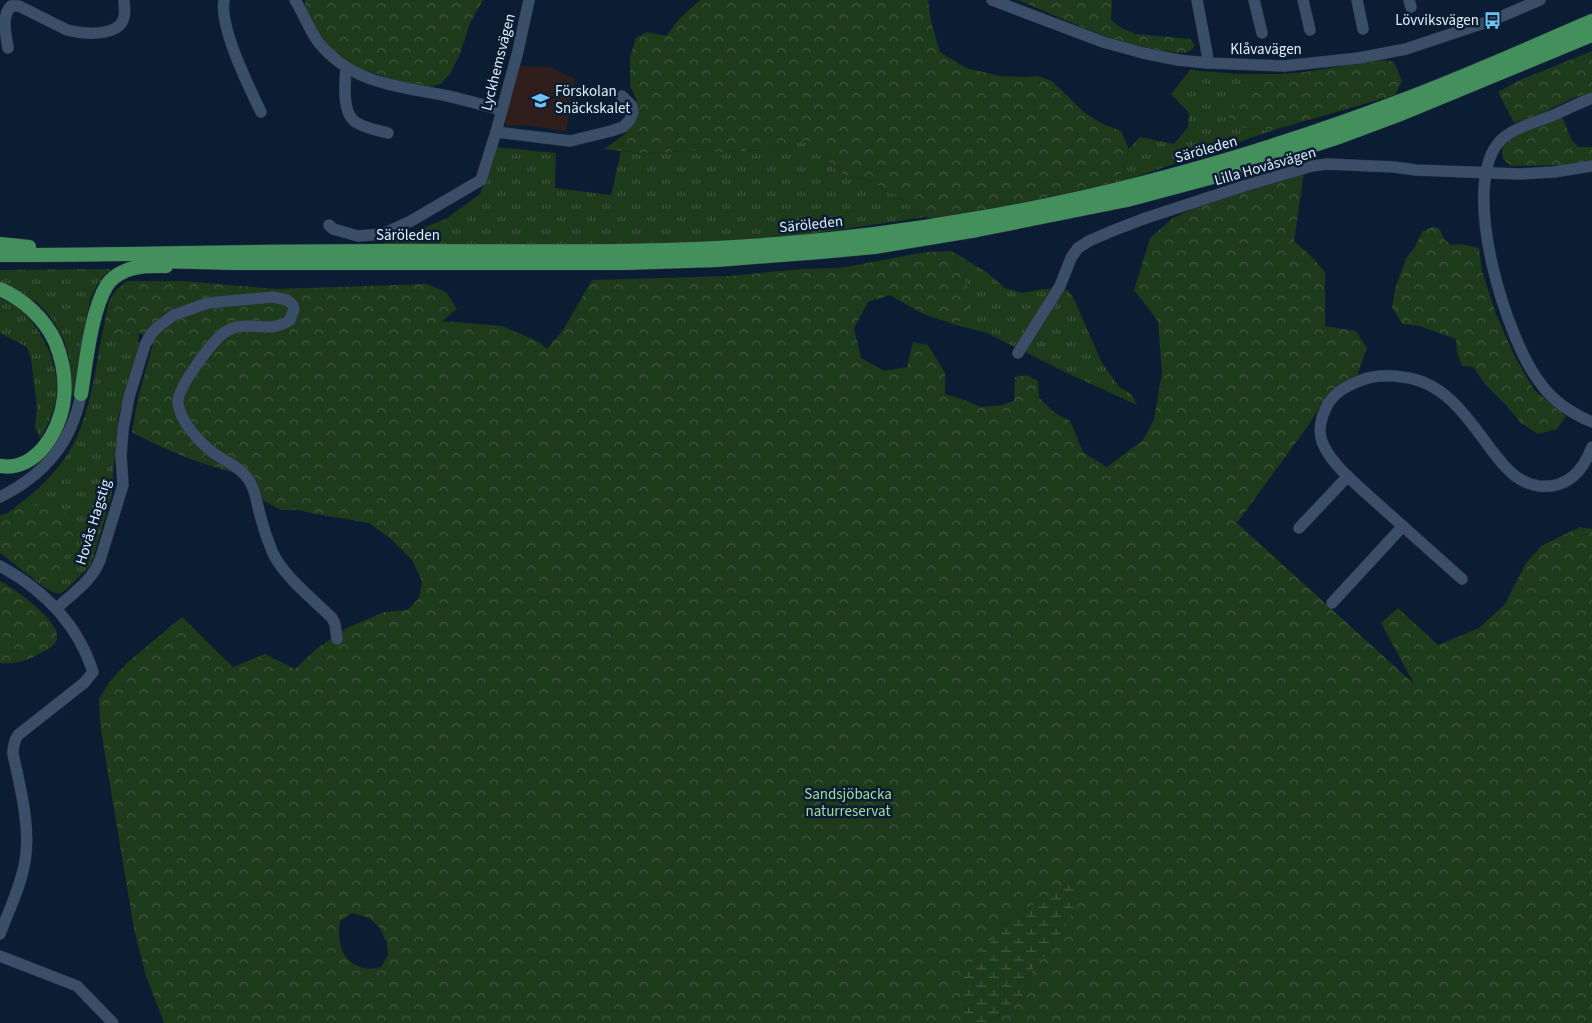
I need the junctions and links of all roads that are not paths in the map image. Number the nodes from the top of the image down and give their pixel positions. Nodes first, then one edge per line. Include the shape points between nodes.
1 (124, 0) edge
2 (224, 0) edge
3 (295, 0) edge
4 (529, 0) edge
5 (992, 0) edge
6 (1197, 0) edge
7 (1254, 0) edge
8 (1304, 0) edge
9 (1357, 0) edge
10 (1540, 0) edge
11 (1592, 22) edge
12 (1363, 29) dead end
13 (1310, 30) dead end
14 (1262, 33) dead end
15 (1592, 35) edge
16 (8, 48) dead end
17 (1208, 63) junction
18 (346, 68) junction
19 (622, 96) dead end
20 (1592, 98) edge
21 (502, 110) junction
22 (260, 112) dead end
23 (496, 132) junction
24 (388, 133) dead end
25 (1592, 166) edge
26 (1486, 172) junction
27 (329, 225) dead end
28 (0, 244) edge
29 (206, 252) junction
30 (0, 255) edge
31 (0, 261) edge
32 (197, 263) junction
33 (0, 289) edge
34 (1018, 354) dead end
35 (81, 394) joint
36 (1592, 422) edge
37 (1592, 447) edge
38 (0, 466) edge
39 (1348, 476) junction
40 (0, 497) edge
41 (1402, 526) junction
42 (1299, 528) dead end
43 (0, 566) edge
44 (1462, 579) dead end
45 (1332, 603) dead end
46 (57, 608) junction
47 (337, 638) dead end
48 (0, 934) edge
49 (0, 956) edge
50 (113, 1023) edge

1 - 16 street via 124,16 119,27 92,33 67,30 19,6 11,6 6,13
2 - 22 street via 225,23
3 - 18 street via 318,41
4 - 21 street, Lyckhemsvägen
5 - 17 street, Klåvavägen via 1122,48
6 - 17 street
7 - 14 street
8 - 13 street
9 - 12 street
10 - 17 street, Klåvavägen via 1500,18 1406,49 1380,54 1284,66
11 - 29 main road, Säröleden via 1406,100 1223,162 979,218 830,239 727,247 535,252
15 - 32 main road, Säröleden via 1390,118 1222,174 1127,200 874,247 716,260 605,263
18 - 21 street via 376,81
18 - 24 street via 346,100 351,118 359,124
19 - 23 street, Lyckhemsvägen via 632,106 633,112 624,127 611,131 570,141
20 - 26 street via 1516,130 1500,141
21 - 23 street, Lyckhemsvägen
23 - 27 street, Lyckhemsvägen via 481,180 412,221 384,234 370,236 358,236
25 - 26 street, Lilla Hovåsvägen via 1519,174
26 - 34 street, Lilla Hovåsvägen via 1353,164 1312,166 1112,231 1078,248 1060,286
26 - 36 street via 1486,232 1503,310 1527,363 1541,385 1560,403
28 - 29 main road via 64,249 187,249
29 - 30 main road, Säröleden
31 - 32 main road, Säröleden
32 - 35 main road via 140,267 125,271 108,283 95,316
33 - 38 main road via 11,294 44,323 60,355 64,384 60,416 49,440 35,457 26,462 18,466
35 - 40 street via 70,430 52,459 40,472
37 - 39 street via 1588,458 1570,480 1554,486 1538,486 1504,467 1473,425 1440,390 1429,383 1406,377 1372,376 1336,393 1324,411 1320,434 1323,445
39 - 41 street
39 - 42 street
41 - 44 street
41 - 45 street
43 - 46 street via 19,576
46 - 47 street, Hovås Hagstig via 88,580 100,560 123,485 122,430 129,398 151,334 174,315 189,309 272,297 293,305 290,320 271,327 236,326 220,336 181,389 178,404 198,439 243,472 250,481 275,556 327,613 335,624
46 - 48 street via 87,654 93,672 15,739 13,754 27,848 24,868
49 - 50 street via 77,986

